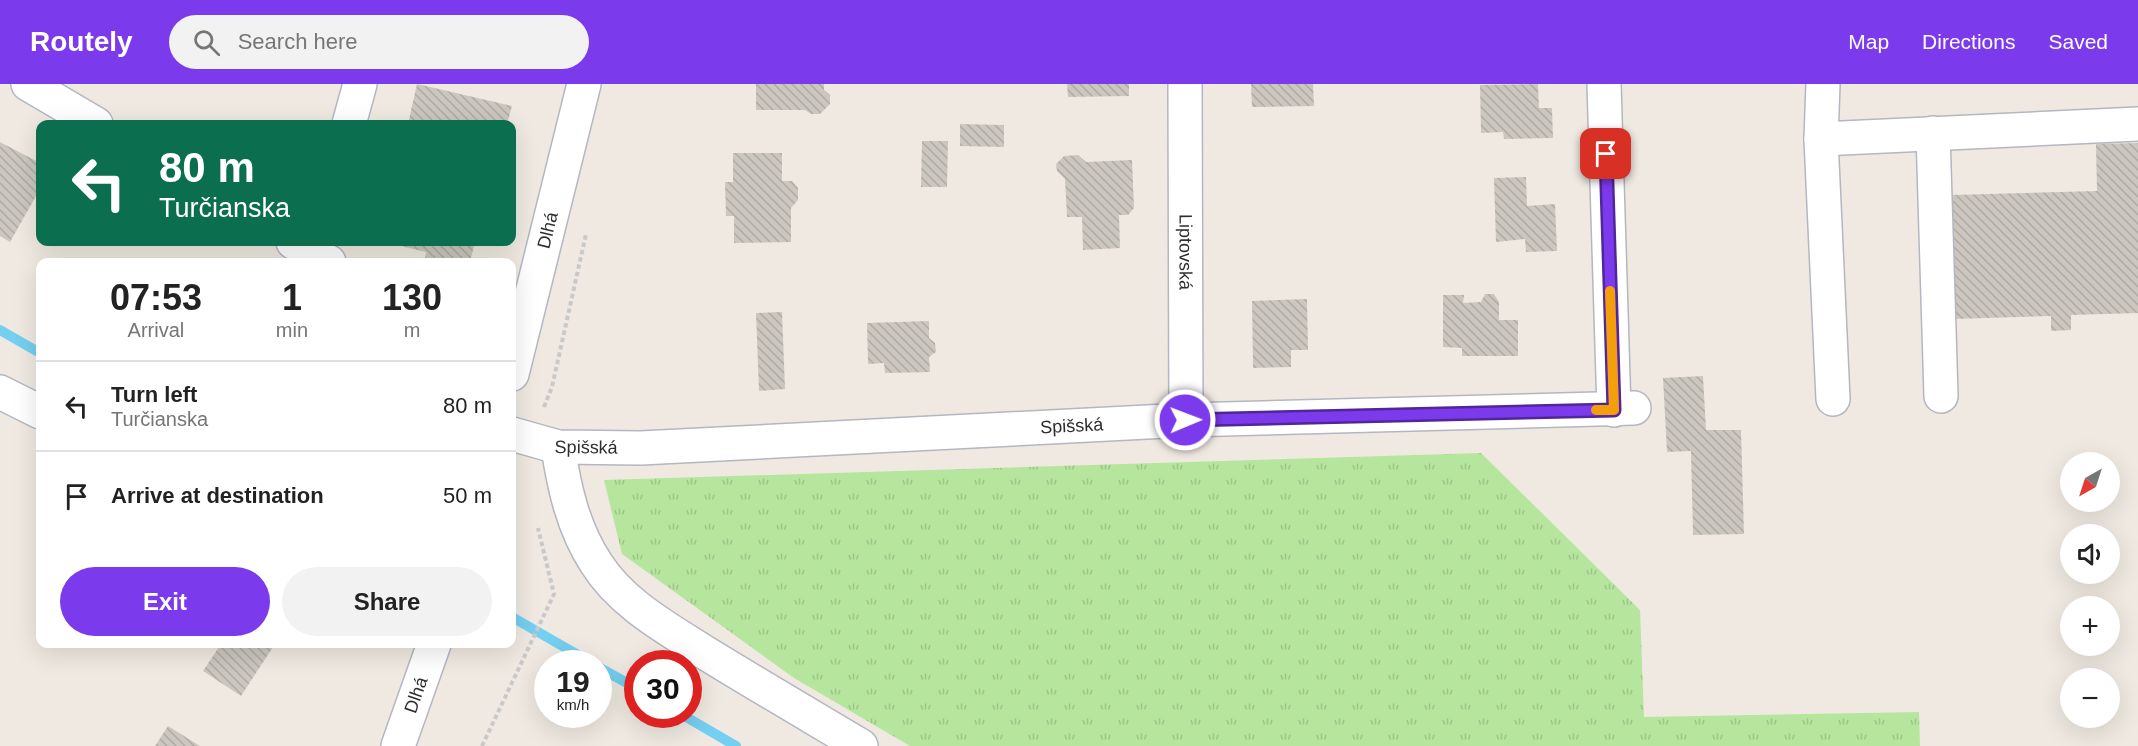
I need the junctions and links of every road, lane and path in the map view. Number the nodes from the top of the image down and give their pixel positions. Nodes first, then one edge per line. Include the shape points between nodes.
1 (28, 84) edge
2 (360, 84) edge
3 (584, 84) edge
4 (1185, 84) edge
5 (1604, 84) edge
6 (1823, 84) edge
7 (89, 120) edge
8 (350, 120) edge
9 (2138, 124) edge
10 (1933, 133) junction
11 (1821, 139) junction
12 (587, 230) dead end
13 (516, 358) edge
14 (0, 392) edge
15 (1941, 396) dead end
16 (1833, 399) dead end
17 (544, 405) dead end
18 (36, 410) edge
19 (1185, 420) junction
20 (516, 435) edge
21 (558, 447) junction
22 (538, 527) dead end
23 (433, 648) edge
24 (398, 746) edge
25 (482, 746) edge
26 (861, 746) edge

1 - 7 street
2 - 8 street
3 - 13 street, Dlhá
4 - 19 street, Liptovská
5 - 19 street, Spišská via 1624,409
6 - 11 street
9 - 10 street
10 - 11 street
10 - 15 street
11 - 16 street
12 - 17 path via 552,387
14 - 18 street
19 - 21 street, Spišská via 641,448
20 - 21 street, Spišská
21 - 26 street via 565,493 581,535 613,586 675,633
22 - 25 path via 554,594
23 - 24 street, Dlhá

